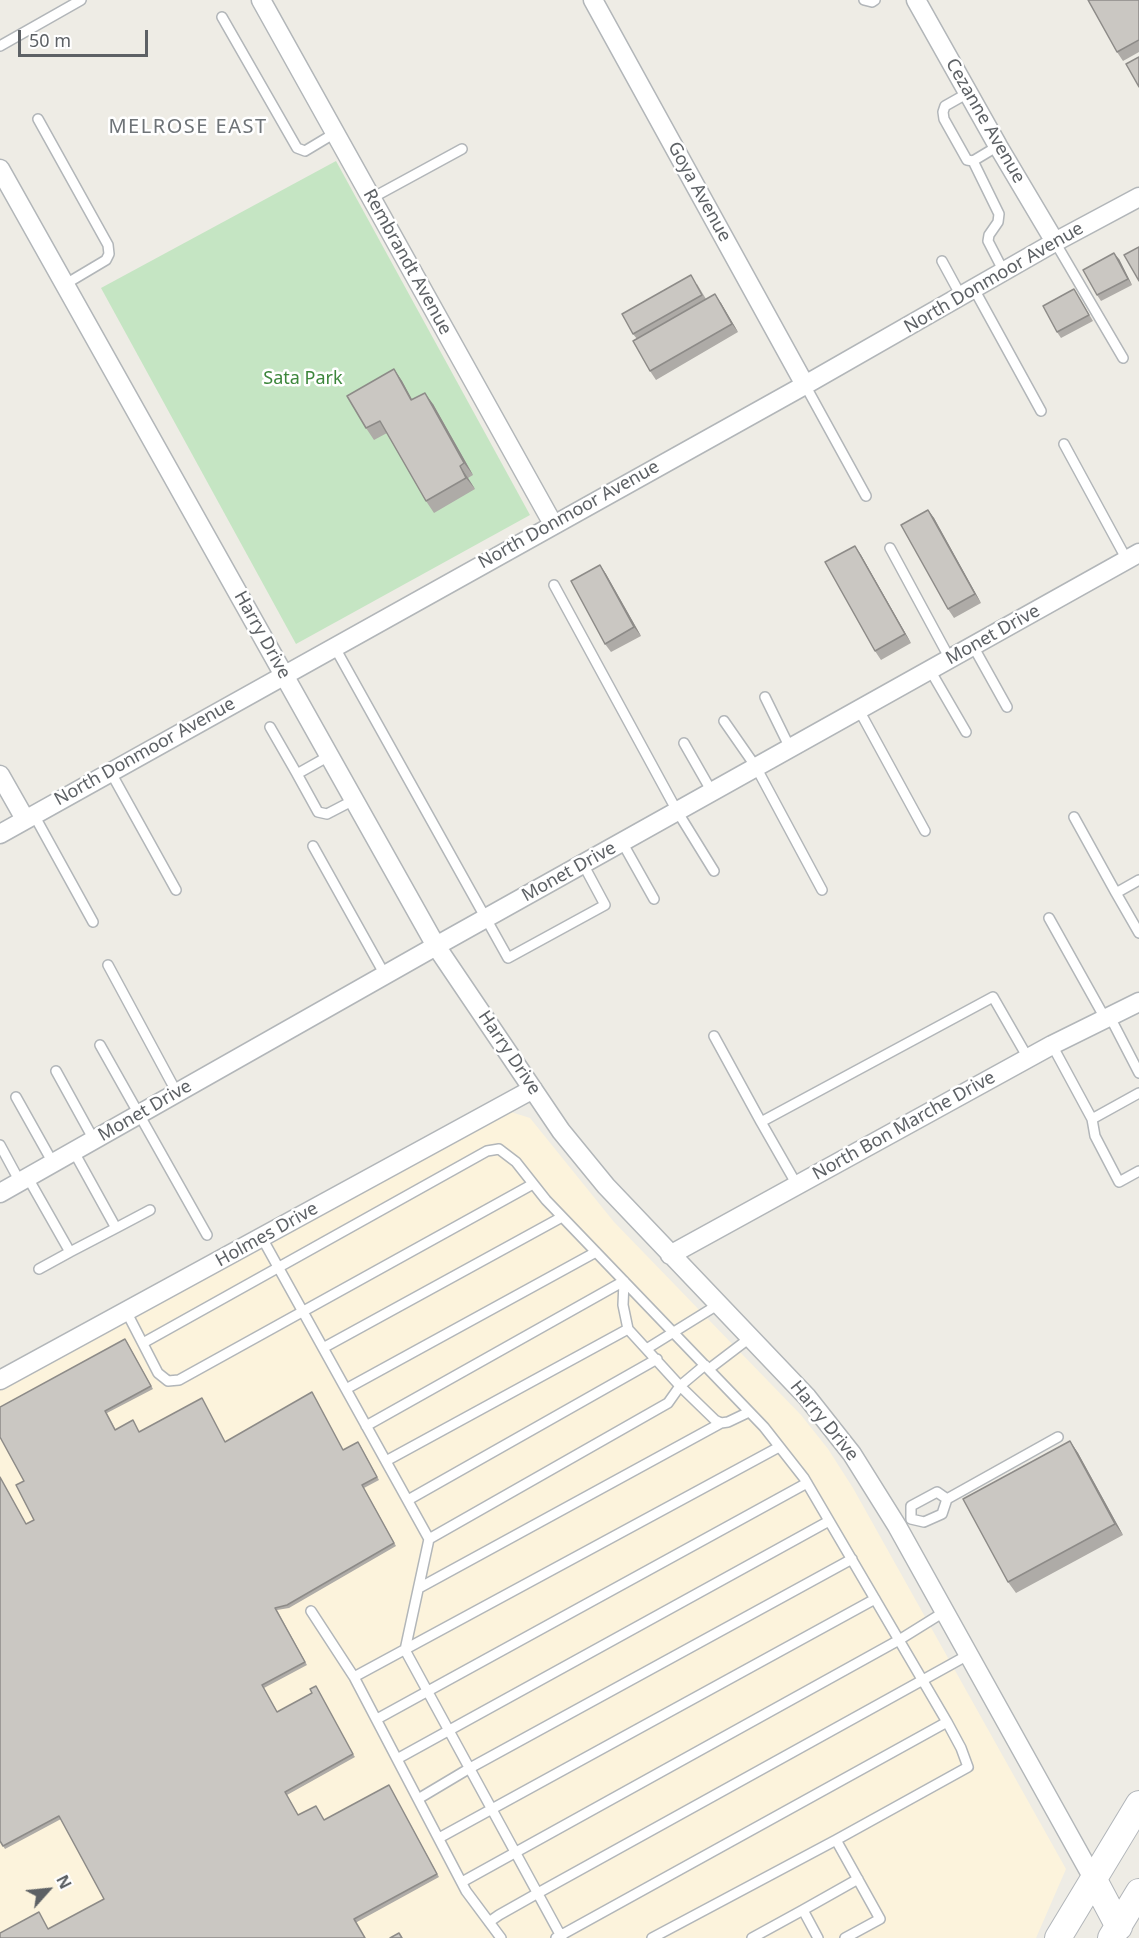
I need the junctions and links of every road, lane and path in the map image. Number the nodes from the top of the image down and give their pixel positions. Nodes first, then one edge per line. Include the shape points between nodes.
1 (81, 0) edge
2 (261, 0) edge
3 (593, 0) edge
4 (864, 0) edge
5 (875, 0) edge
6 (916, 0) edge
7 (222, 17) dead end
8 (0, 46) edge
9 (968, 93) junction
10 (38, 119) dead end
11 (335, 133) junction
12 (998, 146) junction
13 (462, 149) dead end
14 (973, 161) junction
15 (0, 170) edge
16 (1139, 197) edge
17 (372, 198) junction
18 (1055, 242) junction
19 (942, 261) dead end
20 (1004, 272) junction
21 (64, 285) junction
22 (968, 293) junction
23 (1123, 358) dead end
24 (805, 385) junction
25 (1041, 411) dead end
26 (1064, 444) dead end
27 (866, 496) dead end
28 (553, 524) junction
29 (890, 548) dead end
30 (1133, 556) edge
31 (554, 585) dead end
32 (334, 646) junction
33 (973, 646) junction
34 (950, 659) junction
35 (930, 670) junction
36 (284, 675) junction
37 (765, 697) dead end
38 (1007, 707) dead end
39 (859, 710) junction
40 (724, 721) dead end
41 (270, 727) dead end
42 (966, 732) dead end
43 (684, 743) dead end
44 (790, 748) junction
45 (330, 756) junction
46 (756, 767) junction
47 (110, 771) junction
48 (297, 774) junction
49 (0, 775) edge
50 (712, 792) junction
51 (354, 800) junction
52 (677, 811) junction
53 (29, 817) junction
54 (1074, 817) dead end
55 (925, 831) dead end
56 (0, 834) edge
57 (622, 842) junction
58 (312, 846) dead end
59 (583, 864) junction
60 (714, 871) dead end
61 (1139, 880) edge
62 (176, 890) dead end
63 (822, 890) dead end
64 (1116, 893) junction
65 (654, 899) dead end
66 (485, 918) junction
67 (1049, 918) dead end
68 (93, 922) dead end
69 (1139, 933) edge
70 (436, 946) junction
71 (108, 965) dead end
72 (385, 975) junction
73 (1139, 1002) edge
74 (1108, 1019) junction
75 (714, 1035) dead end
76 (100, 1045) dead end
77 (1052, 1045) junction
78 (1028, 1058) junction
79 (56, 1071) dead end
80 (1139, 1073) edge
81 (533, 1089) junction
82 (177, 1093) junction
83 (1139, 1093) edge
84 (16, 1097) dead end
85 (139, 1115) junction
86 (1092, 1119) junction
87 (761, 1122) junction
88 (94, 1140) junction
89 (0, 1145) edge
90 (74, 1152) junction
91 (53, 1163) junction
92 (1139, 1171) edge
93 (24, 1180) junction
94 (533, 1184) junction
95 (797, 1185) junction
96 (0, 1193) edge
97 (150, 1210) dead end
98 (562, 1217) junction
99 (116, 1228) junction
100 (207, 1235) dead end
101 (262, 1238) junction
102 (70, 1252) junction
103 (596, 1252) junction
104 (670, 1255) junction
105 (278, 1267) junction
106 (39, 1269) dead end
107 (624, 1281) junction
108 (719, 1304) junction
109 (302, 1310) junction
110 (126, 1311) junction
111 (628, 1329) junction
112 (673, 1332) junction
113 (751, 1337) junction
114 (143, 1343) junction
115 (323, 1348) junction
116 (648, 1348) junction
117 (657, 1359) junction
118 (707, 1367) junction
119 (0, 1380) edge
120 (680, 1386) junction
121 (346, 1389) junction
122 (749, 1412) junction
123 (721, 1423) junction
124 (366, 1425) junction
125 (1058, 1437) dead end
126 (779, 1447) junction
127 (386, 1461) junction
128 (807, 1483) junction
129 (948, 1499) junction
130 (408, 1500) junction
131 (829, 1521) junction
132 (904, 1522) junction
133 (429, 1539) junction
134 (852, 1559) junction
135 (419, 1588) junction
136 (875, 1599) junction
137 (311, 1611) dead end
138 (944, 1612) junction
139 (899, 1640) junction
140 (405, 1650) junction
141 (968, 1656) junction
142 (354, 1677) junction
143 (923, 1682) junction
144 (428, 1692) junction
145 (377, 1719) junction
146 (947, 1722) junction
147 (449, 1730) junction
148 (397, 1759) junction
149 (470, 1768) junction
150 (418, 1799) junction
151 (1139, 1804) edge
152 (492, 1809) junction
153 (439, 1838) junction
154 (836, 1840) junction
155 (516, 1852) junction
156 (858, 1879) junction
157 (1094, 1881) junction
158 (462, 1882) junction
159 (1139, 1892) edge
160 (538, 1893) junction
161 (803, 1910) junction
162 (489, 1922) junction
163 (1118, 1934) edge
164 (560, 1937) edge
165 (501, 1938) edge
166 (652, 1938) edge
167 (752, 1938) edge
168 (818, 1938) edge
169 (845, 1938) edge
170 (1058, 1938) edge

1 - 8 lane
2 - 11 street, Rembrandt Avenue
3 - 24 street, Goya Avenue
4 - 5 lane
6 - 9 street, Cezanne Avenue
7 - 11 lane via 297,148 305,151
9 - 12 street, Cezanne Avenue
9 - 14 lane via 945,106 943,112 968,160
10 - 21 lane via 108,245 106,260
11 - 17 street, Rembrandt Avenue
12 - 14 lane
12 - 18 street, Cezanne Avenue
13 - 17 lane
14 - 20 lane via 999,214 988,241
15 - 21 street, Harry Drive
16 - 18 street, North Donmoor Avenue
17 - 28 street, Rembrandt Avenue
18 - 20 street, North Donmoor Avenue
18 - 23 lane
19 - 22 lane
20 - 22 street, North Donmoor Avenue
21 - 36 street, Harry Drive
22 - 24 street, North Donmoor Avenue
22 - 25 lane
24 - 27 lane
24 - 28 street, North Donmoor Avenue
26 - 30 lane
28 - 32 street, North Donmoor Avenue
29 - 34 lane
30 - 33 street, Monet Drive
31 - 52 lane
32 - 36 street, North Donmoor Avenue
32 - 66 lane
33 - 34 street, Monet Drive
33 - 38 lane
34 - 35 street, Monet Drive
35 - 39 street, Monet Drive
35 - 42 lane
36 - 45 street, Harry Drive
36 - 47 street, North Donmoor Avenue
37 - 44 lane
39 - 44 street, Monet Drive
39 - 55 lane
40 - 46 lane
41 - 48 lane
43 - 50 lane
44 - 46 street, Monet Drive
45 - 48 lane
45 - 51 street, Harry Drive
46 - 50 street, Monet Drive
46 - 63 lane
47 - 53 street, North Donmoor Avenue
47 - 62 lane
48 - 51 lane via 318,812 327,814
49 - 53 street
50 - 52 street, Monet Drive
51 - 70 street, Harry Drive
52 - 57 street, Monet Drive
52 - 60 lane
53 - 56 street, North Donmoor Avenue
53 - 68 lane
54 - 64 lane
57 - 59 street, Monet Drive
57 - 65 lane
58 - 72 lane
59 - 66 street, Monet Drive
59 - 66 lane via 605,905 508,958
61 - 64 lane
64 - 69 lane
66 - 70 street, Monet Drive
67 - 74 lane
70 - 72 street, Monet Drive
70 - 81 street, Harry Drive
71 - 82 lane
72 - 82 street, Monet Drive
73 - 74 street, North Bon Marche Drive
74 - 77 street, North Bon Marche Drive
74 - 80 lane
75 - 87 lane
76 - 85 lane
77 - 78 street, North Bon Marche Drive
77 - 86 lane
78 - 87 lane via 993,997
78 - 95 street, North Bon Marche Drive
79 - 88 lane
81 - 101 street, Holmes Drive
81 - 104 street, Harry Drive via 606,1186
82 - 85 street, Monet Drive
83 - 86 lane
84 - 91 lane
85 - 88 street, Monet Drive
85 - 100 lane
86 - 92 lane via 1095,1136 1119,1182
87 - 95 lane
88 - 90 street, Monet Drive
89 - 93 lane
90 - 91 street, Monet Drive
90 - 99 lane
91 - 93 street, Monet Drive
93 - 96 street, Monet Drive
93 - 102 lane
94 - 98 lane
94 - 105 lane via 516,1162 499,1149 487,1151
94 - 109 lane
95 - 104 street, North Bon Marche Drive
97 - 99 lane
98 - 103 lane
98 - 115 lane
99 - 102 lane
101 - 105 lane
101 - 110 street, Holmes Drive
102 - 106 lane
103 - 107 lane
103 - 121 lane
104 - 108 street, Harry Drive
105 - 109 lane
105 - 114 lane
107 - 111 lane
107 - 112 lane
107 - 124 lane
108 - 112 lane
108 - 113 street, Harry Drive
109 - 114 lane via 179,1380 168,1381 158,1373
109 - 115 lane
110 - 114 lane
110 - 119 street, Holmes Drive
111 - 116 lane
111 - 127 lane
112 - 116 lane
112 - 118 lane
113 - 118 lane
113 - 132 street, Harry Drive via 834,1429
115 - 121 lane
116 - 117 lane
117 - 120 lane
117 - 130 lane
118 - 120 lane
118 - 122 lane
120 - 123 lane
120 - 133 lane via 668,1403
121 - 124 lane
122 - 123 lane
122 - 126 lane
123 - 135 lane
124 - 127 lane
125 - 129 lane
126 - 128 lane
126 - 140 lane
127 - 130 lane
128 - 131 lane
128 - 144 lane
129 - 132 lane via 942,1514 924,1522
129 - 132 lane via 937,1492 911,1506
130 - 133 lane
131 - 134 lane
131 - 147 lane
132 - 138 street, Harry Drive
133 - 135 lane
134 - 136 lane
134 - 149 lane
135 - 140 lane
136 - 139 lane
136 - 152 lane
137 - 142 lane
138 - 139 lane
138 - 141 street, Harry Drive
139 - 143 lane
139 - 155 lane
140 - 142 lane
140 - 144 lane
141 - 143 lane
141 - 157 street, Harry Drive
142 - 145 lane
143 - 146 lane
143 - 160 lane
144 - 145 lane
144 - 147 lane
145 - 148 lane
146 - 154 lane via 968,1767
146 - 164 lane
147 - 148 lane
147 - 149 lane
148 - 150 lane
149 - 150 lane
149 - 152 lane
150 - 153 lane
151 - 157 main road
152 - 153 lane
152 - 155 lane
153 - 158 lane
154 - 156 lane
154 - 166 lane
155 - 158 lane
155 - 160 lane
156 - 161 lane
156 - 169 lane via 880,1919
157 - 163 main road
157 - 170 main road
158 - 162 lane
159 - 163 main road
160 - 162 lane
160 - 164 lane
161 - 167 lane
161 - 168 lane
162 - 165 lane

